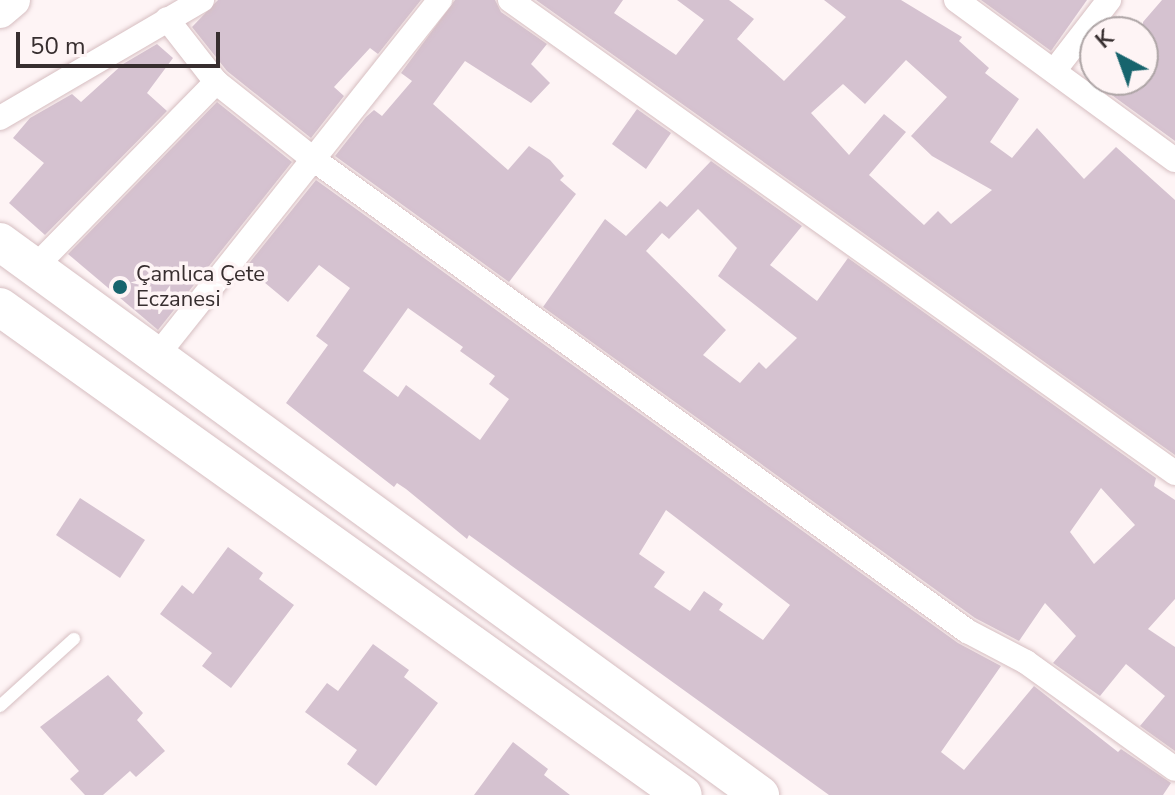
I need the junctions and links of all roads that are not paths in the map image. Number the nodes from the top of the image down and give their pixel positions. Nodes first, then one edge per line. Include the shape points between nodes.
1 (13, 0) edge
2 (202, 0) edge
3 (440, 0) edge
4 (510, 0) edge
5 (956, 0) edge
6 (1109, 0) edge
7 (0, 11) edge
8 (167, 19) junction
9 (1054, 71) junction
10 (216, 82) junction
11 (0, 118) edge
12 (313, 159) junction
13 (1175, 160) edge
14 (0, 242) edge
15 (33, 269) junction
16 (0, 307) edge
17 (155, 358) junction
18 (1175, 473) edge
19 (74, 639) dead end
20 (0, 706) edge
21 (1175, 769) edge
22 (683, 795) edge
23 (760, 795) edge

1 - 7 main road
2 - 8 street
3 - 12 street
4 - 18 street
5 - 9 street
6 - 9 street
8 - 10 street
8 - 11 street
9 - 13 street
10 - 12 street
10 - 15 street
12 - 17 street
12 - 21 street via 967,631 1026,662
14 - 15 main road
15 - 17 main road
16 - 22 main road
17 - 23 main road via 334,481
19 - 20 lane

